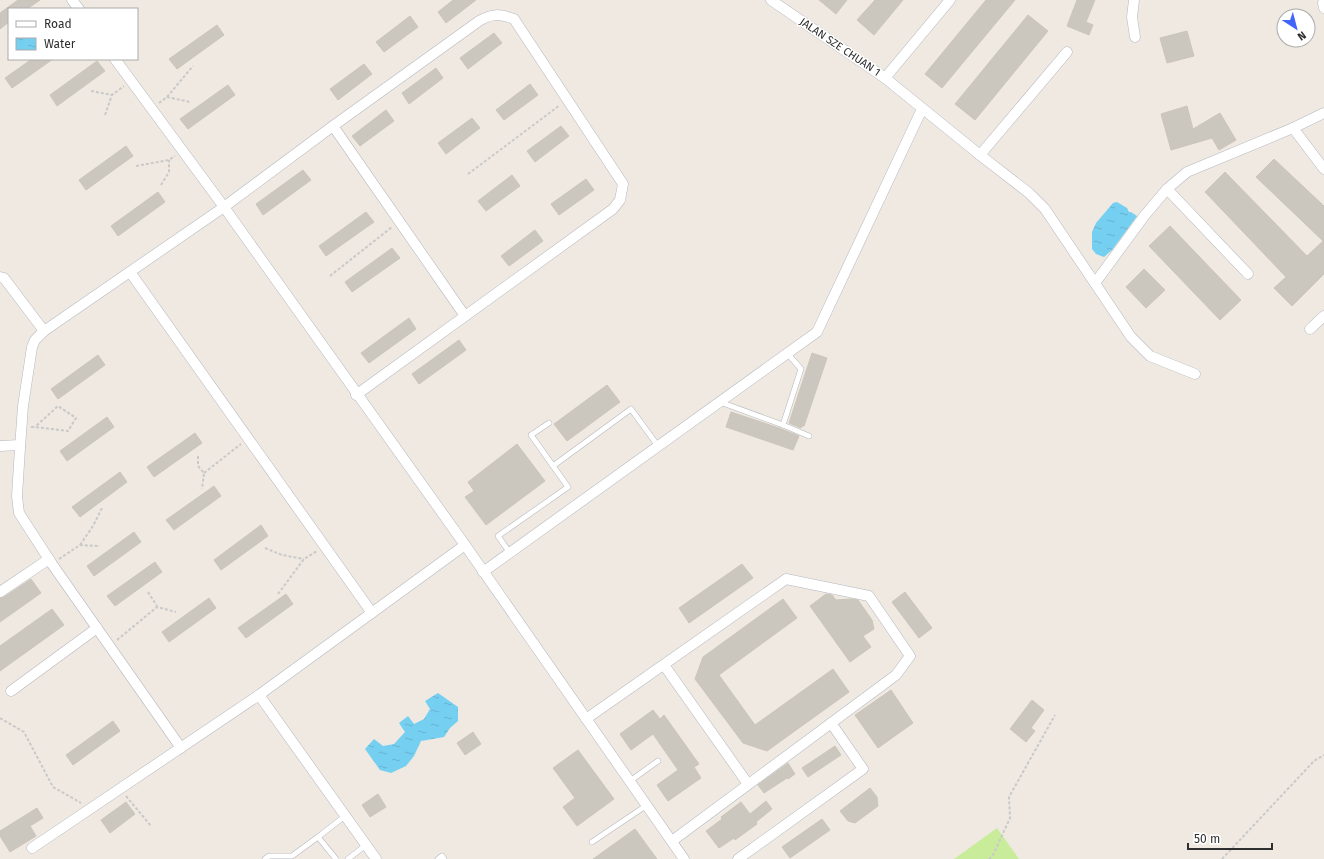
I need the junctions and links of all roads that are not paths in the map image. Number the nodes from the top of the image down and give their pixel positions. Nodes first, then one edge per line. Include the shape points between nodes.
1 (72, 0) edge
2 (771, 0) edge
3 (950, 0) edge
4 (1134, 0) edge
5 (1324, 1) edge
6 (78, 8) edge
7 (1324, 8) edge
8 (1135, 37) dead end
9 (1068, 52) dead end
10 (116, 60) edge
11 (885, 78) junction
12 (922, 109) junction
13 (1324, 113) edge
14 (333, 126) junction
15 (1293, 128) junction
16 (980, 155) junction
17 (1324, 169) edge
18 (1167, 189) junction
19 (224, 207) junction
20 (130, 272) junction
21 (1248, 274) dead end
22 (0, 277) edge
23 (1096, 284) junction
24 (465, 316) junction
25 (1324, 316) edge
26 (1310, 329) dead end
27 (44, 332) junction
28 (787, 353) junction
29 (1195, 374) dead end
30 (356, 395) junction
31 (720, 402) junction
32 (549, 423) dead end
33 (783, 424) junction
34 (809, 436) dead end
35 (20, 445) junction
36 (0, 446) edge
37 (658, 446) junction
38 (553, 466) junction
39 (464, 545) junction
40 (510, 553) junction
41 (50, 561) junction
42 (484, 572) junction
43 (0, 592) edge
44 (372, 613) junction
45 (97, 628) junction
46 (664, 665) junction
47 (11, 691) dead end
48 (259, 695) junction
49 (586, 719) junction
50 (830, 723) junction
51 (181, 748) junction
52 (658, 761) dead end
53 (630, 781) junction
54 (748, 784) junction
55 (647, 805) junction
56 (345, 816) junction
57 (318, 837) junction
58 (672, 841) junction
59 (592, 842) dead end
60 (366, 845) junction
61 (32, 848) dead end
62 (265, 859) edge
63 (336, 859) edge
64 (348, 859) edge
65 (376, 859) edge
66 (438, 859) edge
67 (444, 859) edge
68 (684, 859) edge
69 (738, 859) edge

1 - 6 street
2 - 11 street, JALAN SZE CHUAN 1
3 - 11 street, JALAN SZE CHUAN 1
4 - 8 street via 1132,17
5 - 7 street
9 - 16 street
10 - 19 street
11 - 12 street
12 - 16 street
12 - 28 street via 817,332
13 - 15 street
14 - 19 street
14 - 24 street
14 - 24 street via 489,15 503,15 514,19 623,184 620,200 612,209
15 - 17 street
15 - 18 street via 1187,172
16 - 23 street via 1030,193 1045,209
18 - 21 street
18 - 23 street via 1145,215
19 - 20 street
19 - 30 street
20 - 27 street
20 - 44 street
22 - 27 street via 4,278
23 - 29 street via 1131,337 1150,356
24 - 30 street
25 - 26 street
27 - 35 street via 35,340 32,347
28 - 31 street
28 - 33 lane via 801,369
30 - 39 street
31 - 33 lane
31 - 37 street
32 - 38 lane via 531,435
33 - 34 lane
35 - 36 street
35 - 41 street via 17,496 20,513
37 - 38 lane via 631,409
37 - 40 street
38 - 40 lane via 568,487 498,536
39 - 42 street
39 - 44 street
40 - 42 street
41 - 43 street
41 - 45 street
42 - 49 street
44 - 48 street
45 - 47 street
45 - 51 street
46 - 49 street
46 - 50 street via 786,579 869,596 910,656 896,674
46 - 54 street
48 - 51 street
48 - 56 street
49 - 53 street
50 - 54 street
50 - 69 street via 863,769
51 - 61 street
52 - 53 lane
53 - 55 street
54 - 58 street
55 - 58 street
55 - 59 lane
56 - 57 lane
56 - 60 street
57 - 62 lane via 292,856 269,856
57 - 63 lane
58 - 68 street
60 - 64 lane
60 - 65 street
66 - 67 lane via 442,856

